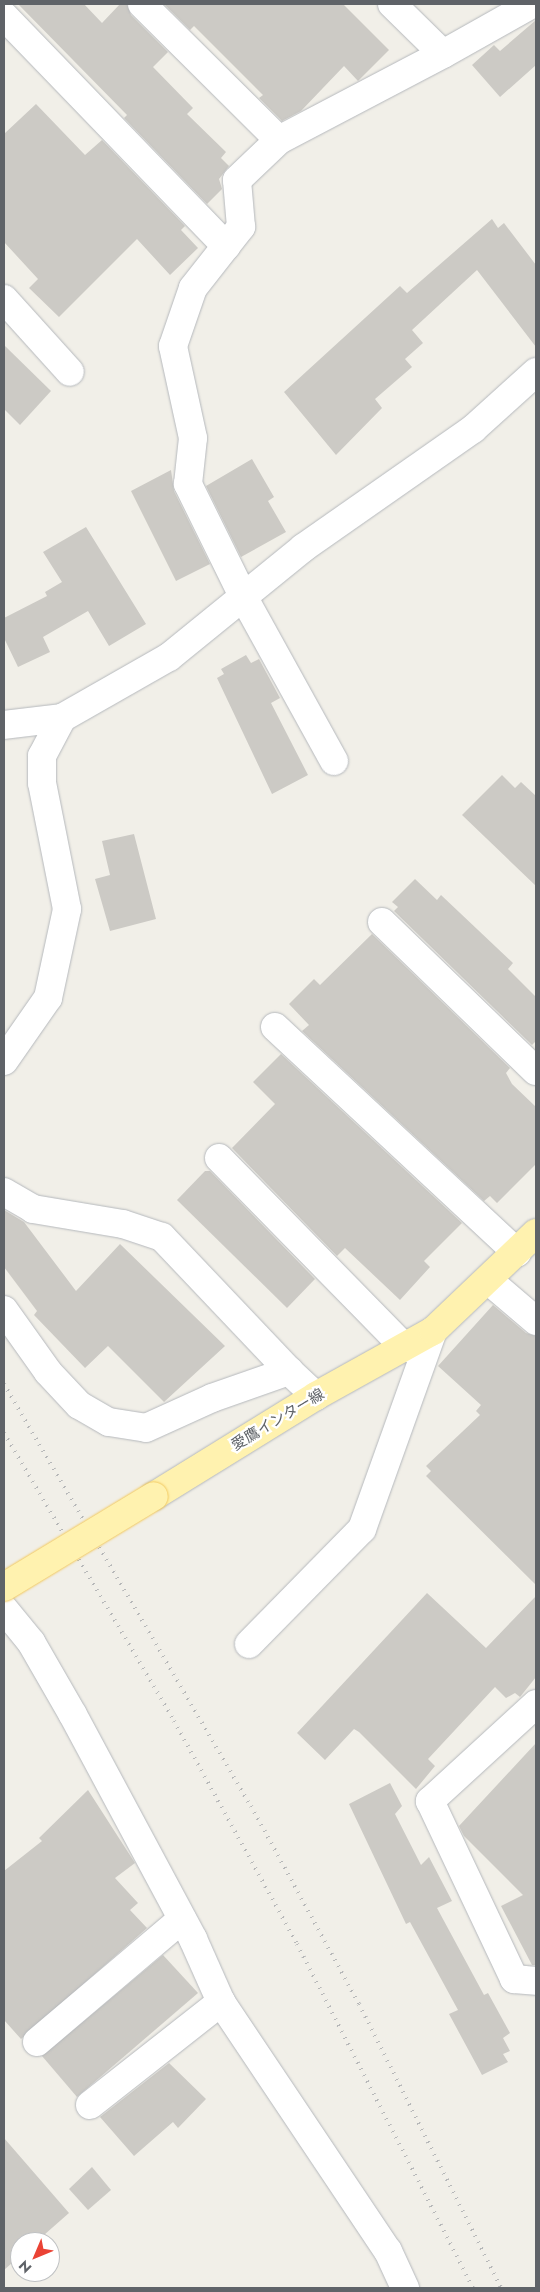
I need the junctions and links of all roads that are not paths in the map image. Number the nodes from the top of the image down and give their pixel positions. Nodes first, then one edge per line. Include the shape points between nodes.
1 (142, 4) edge
2 (392, 4) edge
3 (532, 4) edge
4 (4, 16) edge
5 (443, 54) junction
6 (279, 140) junction
7 (226, 246) junction
8 (4, 299) edge
9 (70, 372) dead end
10 (536, 372) edge
11 (243, 596) junction
12 (62, 718) junction
13 (4, 725) edge
14 (334, 761) dead end
15 (382, 922) dead end
16 (276, 1027) dead end
17 (4, 1061) edge
18 (536, 1071) edge
19 (219, 1158) dead end
20 (4, 1192) edge
21 (536, 1232) edge
22 (516, 1253) junction
23 (488, 1280) junction
24 (4, 1310) edge
25 (536, 1321) edge
26 (433, 1331) junction
27 (405, 1348) junction
28 (289, 1371) junction
29 (316, 1396) junction
30 (4, 1587) edge
31 (4, 1609) edge
32 (249, 1644) dead end
33 (536, 1704) edge
34 (182, 1919) junction
35 (536, 1981) edge
36 (220, 2002) junction
37 (37, 2042) dead end
38 (90, 2105) dead end
39 (405, 2288) edge

1 - 6 street
2 - 5 street
3 - 5 street
4 - 7 street
5 - 6 street
6 - 7 street via 237,180 241,227
7 - 11 street via 193,288 173,346 193,438 188,484
8 - 9 street
10 - 11 street via 474,429 303,548
11 - 12 street via 169,657
11 - 14 street
12 - 13 street
12 - 17 street via 42,756 42,782 67,909 48,998
15 - 18 street
16 - 22 street
19 - 27 street
20 - 28 street via 33,1210 144,1228 162,1237
21 - 22 main road, 愛鷹インター線
22 - 23 main road, 愛鷹インター線
23 - 25 street
23 - 26 main road, 愛鷹インター線
24 - 28 street via 48,1372 79,1405 109,1422 146,1428 212,1398
26 - 27 main road, 愛鷹インター線
26 - 32 street via 362,1529
27 - 29 main road, 愛鷹インター線
28 - 29 street
29 - 30 main road, 愛鷹インター線, bridge
31 - 34 street via 31,1642
33 - 35 street via 430,1800 514,1979
34 - 36 street
34 - 37 street
36 - 38 street
36 - 39 street via 388,2251

